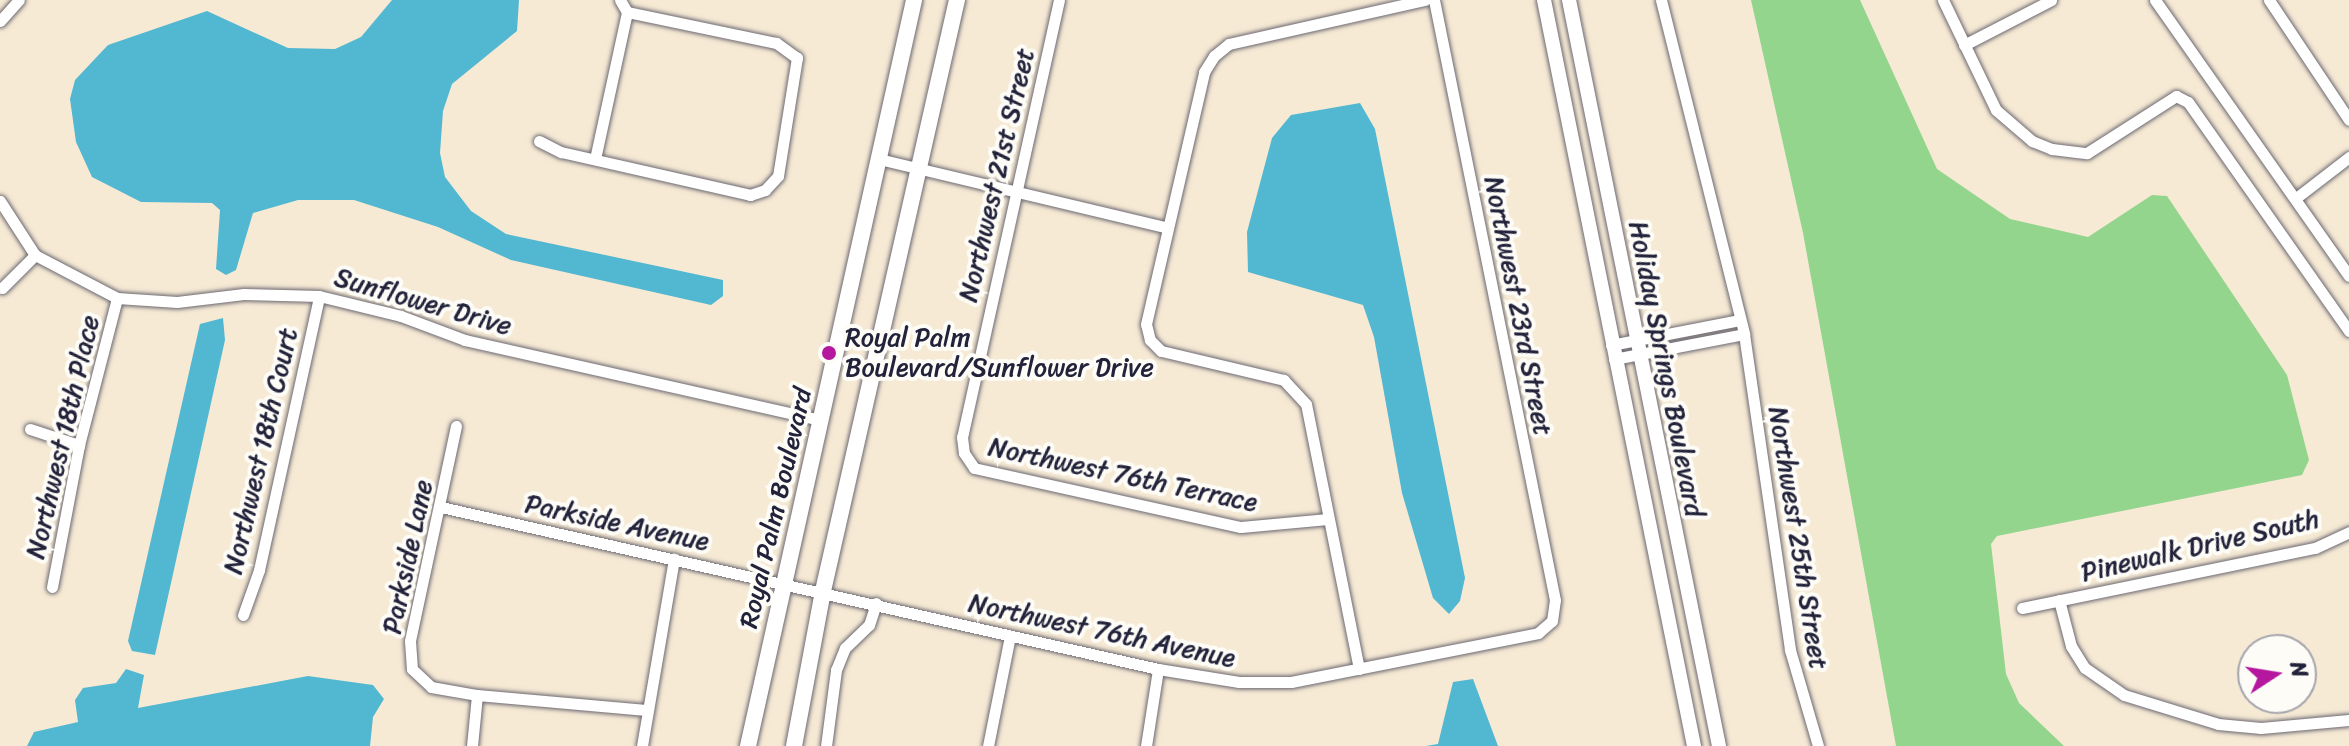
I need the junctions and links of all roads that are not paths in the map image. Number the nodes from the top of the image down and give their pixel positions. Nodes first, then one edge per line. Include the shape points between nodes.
1 (19, 0) edge
2 (620, 0) edge
3 (914, 0) edge
4 (957, 0) edge
5 (1059, 0) edge
6 (1425, 0) edge
7 (1434, 0) edge
8 (1544, 0) edge
9 (1569, 0) edge
10 (1661, 0) edge
11 (1943, 0) edge
12 (2051, 0) edge
13 (2155, 0) edge
14 (2269, 0) edge
15 (627, 12) junction
16 (0, 19) edge
17 (1964, 45) junction
18 (2349, 120) edge
19 (539, 141) dead end
20 (2349, 157) edge
21 (595, 159) junction
22 (879, 159) junction
23 (920, 168) junction
24 (1015, 190) junction
25 (2296, 198) junction
26 (0, 201) edge
27 (1165, 227) junction
28 (35, 255) junction
29 (2349, 276) edge
30 (2, 288) edge
31 (319, 296) junction
32 (117, 298) junction
33 (1740, 320) junction
34 (2349, 331) edge
35 (1744, 334) junction
36 (1636, 348) junction
37 (1612, 352) junction
38 (820, 420) junction
39 (456, 426) dead end
40 (30, 429) dead end
41 (79, 445) junction
42 (964, 453) joint
43 (441, 507) junction
44 (1328, 519) junction
45 (2349, 532) edge
46 (674, 559) junction
47 (783, 582) junction
48 (52, 587) dead end
49 (823, 591) junction
50 (2059, 600) junction
51 (876, 603) junction
52 (2022, 608) dead end
53 (243, 615) dead end
54 (1552, 621) joint
55 (1010, 636) junction
56 (1158, 669) junction
57 (1359, 669) junction
58 (477, 695) junction
59 (646, 710) junction
60 (2349, 720) edge
61 (472, 746) edge
62 (642, 746) edge
63 (748, 746) edge
64 (794, 746) edge
65 (826, 746) edge
66 (988, 746) edge
67 (1146, 746) edge
68 (1694, 746) edge
69 (1719, 746) edge
70 (1818, 746) edge

1 - 16 street
2 - 15 street
3 - 22 main road, Royal Palm Boulevard
4 - 23 main road
5 - 24 street, Northwest 21st Street
6 - 27 street via 1229,44 1214,56 1204,72
7 - 54 street, Northwest 23rd Street via 1555,600
8 - 37 street, Holiday Springs Boulevard
9 - 36 street, Holiday Springs Boulevard
10 - 33 street, Northwest 25th Street
11 - 17 street
12 - 17 street
13 - 25 street
14 - 18 street
15 - 21 street
15 - 21 street via 776,43 797,58 778,176 765,190 750,195
17 - 34 street via 1996,110 2032,141 2052,149 2087,153 2176,96 2188,102
19 - 21 street
20 - 25 street
22 - 23 street
22 - 38 main road, Royal Palm Boulevard
23 - 24 street
23 - 49 main road
24 - 27 street
24 - 42 street, Northwest 21st Street via 962,437
25 - 29 street
26 - 28 street, Sunflower Drive
27 - 44 street via 1146,324 1150,340 1161,351 1284,380 1297,390 1306,404
28 - 30 street
28 - 32 street, Sunflower Drive
31 - 32 street, Sunflower Drive via 244,294 177,302
31 - 38 street, Sunflower Drive via 401,316 465,340
31 - 53 street, Northwest 18th Court via 259,570
32 - 41 street, Northwest 18th Place
33 - 35 street, Northwest 25th Street
33 - 36 street
35 - 36 street
35 - 70 street, Northwest 25th Street via 1790,650
36 - 37 street
36 - 69 street, Holiday Springs Boulevard
37 - 68 street, Holiday Springs Boulevard
38 - 47 main road, Royal Palm Boulevard
39 - 43 street, Parkside Lane
40 - 41 street
41 - 48 street, Northwest 18th Place
42 - 44 street, Northwest 76th Terrace via 974,468 1241,527
43 - 46 street, Parkside Avenue
43 - 58 street, Parkside Lane via 410,641 412,669 431,687
44 - 57 street
45 - 50 street, Pinewalk Drive South via 2315,548
46 - 47 street, Parkside Avenue
46 - 59 street
47 - 49 street, Northwest 76th Avenue
47 - 63 main road, Royal Palm Boulevard
49 - 51 street, Northwest 76th Avenue
49 - 64 main road
50 - 52 street, Pinewalk Drive South
50 - 60 street, Pinewalk Drive South via 2063,626 2078,657 2101,682 2124,695 2218,724 2261,728
51 - 55 street, Northwest 76th Avenue
51 - 65 street via 869,625 845,648 836,670
54 - 57 street, Northwest 76th Avenue via 1538,633
55 - 56 street, Northwest 76th Avenue
55 - 66 street
56 - 57 street, Northwest 76th Avenue via 1239,682 1291,682
56 - 67 street
58 - 59 street, Parkside Lane
58 - 61 street
59 - 62 street

